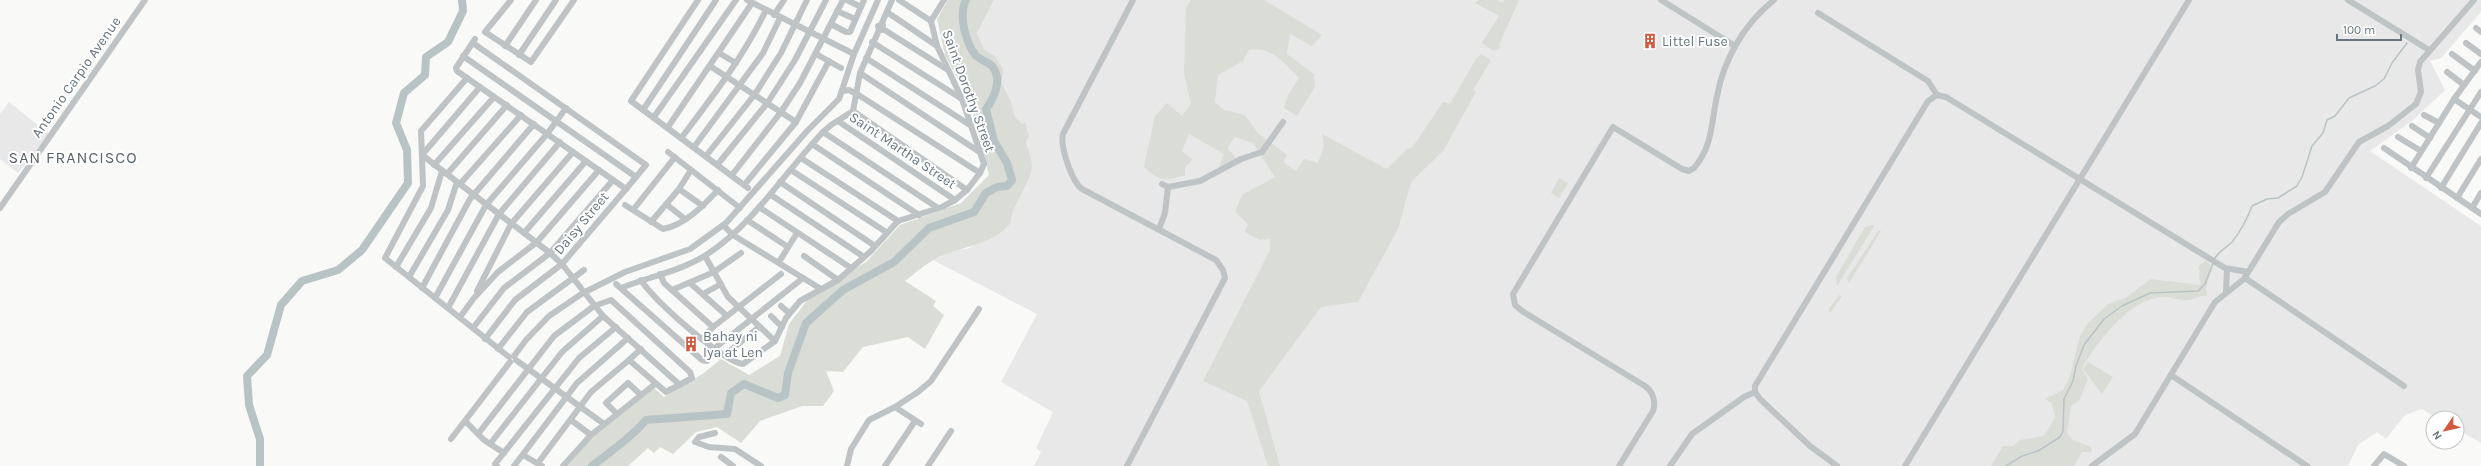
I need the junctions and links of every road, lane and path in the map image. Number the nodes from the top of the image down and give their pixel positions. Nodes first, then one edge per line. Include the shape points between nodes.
1 (145, 0) edge
2 (512, 0) edge
3 (536, 0) edge
4 (556, 0) edge
5 (574, 0) edge
6 (698, 0) edge
7 (716, 0) edge
8 (736, 0) edge
9 (784, 0) edge
10 (807, 0) edge
11 (826, 0) edge
12 (843, 0) edge
13 (847, 0) edge
14 (864, 0) edge
15 (878, 0) edge
16 (892, 0) edge
17 (899, 0) edge
18 (934, 0) edge
19 (1133, 0) edge
20 (1661, 0) edge
21 (1774, 0) edge
22 (2189, 0) edge
23 (2348, 0) edge
24 (2474, 0) edge
25 (749, 2) edge
26 (943, 2) edge
27 (861, 7) junction
28 (766, 10) junction
29 (837, 10) junction
30 (887, 12) junction
31 (1818, 13) dead end
32 (777, 16) junction
33 (855, 19) junction
34 (931, 21) junction
35 (794, 24) junction
36 (831, 24) junction
37 (881, 28) junction
38 (810, 30) junction
39 (823, 39) junction
40 (872, 42) junction
41 (2466, 43) dead end
42 (505, 46) junction
43 (937, 46) junction
44 (1735, 46) junction
45 (2429, 50) junction
46 (719, 53) junction
47 (816, 54) junction
48 (854, 54) junction
49 (2452, 54) dead end
50 (2481, 54) edge
51 (519, 55) junction
52 (463, 56) junction
53 (866, 58) junction
54 (829, 61) junction
55 (2481, 62) edge
56 (736, 64) junction
57 (710, 66) junction
58 (841, 68) dead end
59 (948, 70) junction
60 (2475, 71) junction
61 (2447, 72) dead end
62 (860, 73) junction
63 (727, 77) junction
64 (467, 78) junction
65 (740, 85) junction
66 (2464, 85) junction
67 (480, 87) junction
68 (843, 91) junction
69 (2481, 92) edge
70 (754, 94) junction
71 (857, 94) junction
72 (1937, 95) junction
73 (494, 97) junction
74 (962, 99) junction
75 (2454, 99) junction
76 (768, 102) junction
77 (507, 106) junction
78 (566, 108) junction
79 (643, 110) junction
80 (2468, 110) junction
81 (853, 111) junction
82 (782, 112) junction
83 (521, 115) junction
84 (2424, 115) dead end
85 (654, 117) junction
86 (2481, 117) edge
87 (556, 120) junction
88 (838, 121) junction
89 (796, 122) junction
90 (1283, 122) dead end
91 (2439, 123) junction
92 (2481, 123) edge
93 (534, 124) junction
94 (970, 125) junction
95 (2412, 126) dead end
96 (668, 127) junction
97 (823, 132) junction
98 (547, 134) junction
99 (682, 137) junction
100 (2398, 137) dead end
101 (2430, 138) junction
102 (560, 142) junction
103 (812, 144) junction
104 (694, 147) junction
105 (2384, 148) dead end
106 (978, 151) junction
107 (2421, 151) junction
108 (573, 152) junction
109 (668, 152) dead end
110 (422, 155) junction
111 (706, 156) junction
112 (675, 157) junction
113 (801, 158) junction
114 (2481, 159) edge
115 (586, 161) junction
116 (718, 164) junction
117 (434, 165) junction
118 (2411, 168) junction
119 (599, 170) junction
120 (691, 170) junction
121 (791, 170) junction
122 (445, 173) junction
123 (980, 173) junction
124 (732, 175) junction
125 (636, 177) junction
126 (2426, 178) junction
127 (613, 180) junction
128 (2079, 180) junction
129 (780, 182) junction
130 (458, 183) junction
131 (1162, 184) dead end
132 (1168, 187) junction
133 (2441, 188) junction
134 (626, 189) junction
135 (679, 189) junction
136 (718, 190) junction
137 (967, 190) junction
138 (2481, 193) edge
139 (473, 194) junction
140 (771, 195) junction
141 (2457, 198) junction
142 (954, 200) junction
143 (666, 204) junction
144 (486, 205) junction
145 (625, 205) dead end
146 (703, 206) junction
147 (759, 207) junction
148 (0, 208) edge
149 (740, 208) junction
150 (938, 208) junction
151 (2472, 208) junction
152 (634, 210) junction
153 (499, 214) junction
154 (2481, 214) edge
155 (919, 215) junction
156 (685, 219) junction
157 (747, 220) junction
158 (898, 221) junction
159 (651, 222) junction
160 (511, 224) junction
161 (724, 226) junction
162 (1159, 230) junction
163 (886, 232) junction
164 (524, 233) junction
165 (797, 233) junction
166 (733, 234) junction
167 (537, 242) junction
168 (875, 246) junction
169 (788, 247) junction
170 (550, 253) junction
171 (741, 253) dead end
172 (705, 256) junction
173 (804, 256) dead end
174 (864, 257) junction
175 (779, 262) junction
176 (562, 264) junction
177 (396, 267) junction
178 (851, 268) junction
179 (2227, 269) junction
180 (584, 270) dead end
181 (714, 272) junction
182 (660, 274) junction
183 (781, 274) dead end
184 (2246, 275) junction
185 (409, 277) junction
186 (571, 278) junction
187 (803, 278) junction
188 (641, 280) junction
189 (838, 280) junction
190 (690, 283) junction
191 (721, 284) junction
192 (422, 288) junction
193 (821, 289) junction
194 (672, 290) junction
195 (2226, 292) junction
196 (584, 293) junction
197 (703, 294) junction
198 (435, 298) junction
199 (474, 298) junction
200 (594, 306) junction
201 (781, 306) dead end
202 (739, 307) junction
203 (448, 308) junction
204 (979, 309) dead end
205 (789, 313) junction
206 (603, 316) junction
207 (727, 316) junction
208 (771, 316) dead end
209 (460, 318) junction
210 (751, 320) junction
211 (713, 326) junction
212 (759, 326) junction
213 (616, 327) junction
214 (782, 327) junction
215 (474, 328) junction
216 (628, 338) junction
217 (703, 338) junction
218 (485, 339) junction
219 (774, 341) junction
220 (498, 348) junction
221 (715, 348) junction
222 (640, 349) junction
223 (725, 355) junction
224 (512, 359) junction
225 (629, 360) junction
226 (527, 369) junction
227 (2171, 375) junction
228 (540, 378) junction
229 (655, 384) junction
230 (680, 385) junction
231 (2404, 386) dead end
232 (554, 387) junction
233 (1755, 392) junction
234 (641, 394) junction
235 (567, 396) junction
236 (580, 406) junction
237 (895, 407) junction
238 (617, 414) junction
239 (571, 420) junction
240 (915, 421) junction
241 (466, 422) junction
242 (604, 424) junction
243 (921, 424) dead end
244 (951, 431) dead end
245 (715, 433) dead end
246 (478, 434) junction
247 (591, 435) junction
248 (451, 439) dead end
249 (490, 444) junction
250 (504, 453) junction
251 (523, 455) junction
252 (721, 457) dead end
253 (848, 464) edge
254 (540, 465) edge
255 (497, 466) edge
256 (514, 466) edge
257 (563, 466) edge
258 (733, 466) edge
259 (761, 466) edge
260 (856, 466) edge
261 (885, 466) edge
262 (928, 466) edge
263 (1127, 466) edge
264 (1619, 466) edge
265 (1670, 466) edge
266 (1837, 466) edge
267 (1905, 466) edge
268 (2092, 466) edge
269 (2307, 466) edge
270 (2374, 466) edge
271 (2404, 466) edge

1 - 148 street, Antonio Carpio Avenue
2 - 42 street via 485,32
3 - 42 street
4 - 51 street
5 - 51 street via 532,61 528,62
6 - 79 street via 632,98 632,102
7 - 79 street
8 - 85 street
9 - 32 street
10 - 35 street
11 - 38 street
12 - 29 street
13 - 27 street
14 - 27 street
15 - 48 street
16 - 30 street
17 - 34 street
18 - 26 street
19 - 162 street via 1062,140 1073,178 1078,185
20 - 44 street
21 - 44 street via 1759,13
22 - 128 street
23 - 45 street
24 - 45 street
25 - 28 street
25 - 46 street
26 - 34 street, Saint Dorothy Street
27 - 33 street
28 - 32 street
28 - 56 street
29 - 33 street
29 - 36 street
30 - 37 street
30 - 43 street
31 - 72 street via 1928,81
32 - 35 street
32 - 65 street via 763,53
33 - 36 street via 849,33
34 - 43 street, Saint Dorothy Street
35 - 38 street
35 - 70 street via 781,53
36 - 39 street
37 - 40 street
37 - 59 street
38 - 39 street
38 - 76 street via 795,60
39 - 47 street
39 - 48 street
40 - 53 street
40 - 74 street
41 - 50 street
42 - 51 street
43 - 59 street, Saint Dorothy Street
44 - 264 street via 1720,82 1710,140 1695,166 1689,170 1682,169 1613,127 1513,294 1515,305 1522,311 1645,386 1652,393 1653,411
45 - 184 street via 2418,68 2421,90 2416,104 2390,125 2359,142 2325,192 2280,220
46 - 56 street
46 - 57 street
47 - 54 street
47 - 82 street
48 - 68 street
49 - 60 street
52 - 64 street via 456,69
52 - 78 street via 474,41
52 - 87 street
53 - 62 street
53 - 94 street
54 - 58 street
54 - 89 street
55 - 60 street
56 - 63 street
57 - 63 street
57 - 96 street
59 - 74 street, Saint Dorothy Street
60 - 66 street
61 - 66 street
62 - 71 street
62 - 106 street
63 - 65 street
63 - 99 street
64 - 67 street
64 - 110 street via 421,131
65 - 70 street
65 - 104 street
66 - 75 street
67 - 73 street
67 - 110 street
68 - 71 street via 849,90
68 - 149 street via 839,99 808,130
69 - 80 street
70 - 76 street
70 - 111 street
71 - 81 street
71 - 123 street
72 - 128 street via 1946,97
72 - 233 street via 1928,101 1756,383
73 - 77 street
73 - 117 street
74 - 94 street, Saint Dorothy Street
75 - 80 street
75 - 91 street
76 - 82 street
76 - 116 street
77 - 83 street
77 - 122 street
78 - 87 street
78 - 125 street, Daisy Street via 646,163
79 - 85 street
80 - 86 street
80 - 126 street
81 - 88 street
81 - 137 street
82 - 89 street
82 - 124 street
83 - 93 street
83 - 130 street
84 - 91 street
85 - 96 street
87 - 98 street
87 - 125 street
88 - 97 street
88 - 142 street, Saint Martha Street
89 - 124 street via 746,186
90 - 132 street via 1262,152 1241,159 1208,178
91 - 101 street
92 - 133 street
93 - 98 street
93 - 139 street
94 - 106 street, Saint Dorothy Street
95 - 101 street
96 - 99 street
97 - 103 street
97 - 150 street
98 - 102 street
98 - 144 street
99 - 104 street
100 - 107 street
101 - 107 street
102 - 108 street
102 - 153 street
103 - 113 street
103 - 155 street
104 - 111 street
105 - 118 street
106 - 123 street, Saint Dorothy Street via 984,164
107 - 118 street
108 - 115 street
108 - 160 street
109 - 112 street
110 - 117 street
110 - 177 street via 423,186 384,256
111 - 116 street
112 - 120 street
112 - 152 street
113 - 121 street
113 - 158 street
114 - 141 street
115 - 119 street
115 - 164 street
116 - 124 street
117 - 122 street
118 - 126 street
119 - 127 street
119 - 167 street
120 - 135 street
120 - 136 street
121 - 129 street
121 - 163 street
122 - 130 street
122 - 177 street via 431,208
123 - 137 street, Saint Dorothy Street
125 - 134 street, Daisy Street
126 - 133 street
127 - 134 street
127 - 170 street
128 - 179 street
128 - 267 street
129 - 140 street
129 - 168 street
130 - 139 street
130 - 185 street via 448,210
131 - 132 street
132 - 162 street via 1165,213
133 - 141 street
134 - 176 street, Daisy Street
135 - 143 street
135 - 146 street
136 - 146 street
136 - 149 street
137 - 142 street, Saint Dorothy Street
138 - 151 street
139 - 144 street
139 - 192 street
140 - 147 street
140 - 174 street
141 - 151 street
142 - 150 street, Saint Dorothy Street
143 - 156 street
143 - 159 street
144 - 153 street
144 - 198 street
145 - 152 street
146 - 156 street
147 - 157 street
147 - 165 street
149 - 161 street
150 - 155 street, Saint Dorothy Street
151 - 154 street
152 - 159 street
153 - 160 street
153 - 203 street
155 - 158 street, Saint Dorothy Street
156 - 159 street via 663,229
157 - 166 street
157 - 169 street
158 - 163 street, Saint Dorothy Street
160 - 164 street
160 - 199 street
161 - 166 street
161 - 196 street via 690,249 625,272
162 - 263 street via 1216,260 1225,278
163 - 168 street, Saint Dorothy Street
164 - 167 street
165 - 169 street
165 - 178 street
166 - 172 street
166 - 175 street
167 - 170 street
167 - 199 street via 498,272
168 - 174 street, Saint Dorothy Street
169 - 175 street
170 - 176 street
170 - 215 street via 504,288
171 - 181 street
172 - 181 street
172 - 182 street
173 - 189 street
174 - 178 street, Saint Dorothy Street
175 - 187 street
176 - 186 street
176 - 218 street, Daisy Street via 515,300
177 - 185 street
178 - 189 street, Saint Dorothy Street
179 - 184 street
179 - 195 street
180 - 186 street
181 - 190 street
181 - 191 street
182 - 188 street
182 - 194 street via 661,279
183 - 202 street
184 - 195 street
184 - 231 street
185 - 192 street
186 - 196 street
186 - 220 street via 527,312
187 - 193 street
187 - 210 street
188 - 217 street via 646,288
188 - 221 street via 619,286 702,360 707,361
189 - 193 street, Saint Dorothy Street
190 - 194 street
190 - 197 street
191 - 197 street
191 - 202 street via 728,297
192 - 198 street
193 - 205 street, Saint Dorothy Street via 800,301
194 - 211 street
195 - 227 street via 2215,302
196 - 200 street
196 - 224 street via 549,316
197 - 207 street
198 - 203 street
199 - 209 street
200 - 206 street
200 - 226 street via 554,336
200 - 230 street via 611,300 690,372 692,378
201 - 205 street
202 - 207 street
202 - 210 street
203 - 209 street
204 - 237 street via 931,381
205 - 214 street, Saint Dorothy Street
206 - 213 street
206 - 228 street via 562,352
207 - 211 street
208 - 214 street
209 - 215 street
210 - 212 street
210 - 221 street
211 - 217 street
212 - 219 street
212 - 223 street
213 - 216 street
213 - 232 street via 579,358
214 - 219 street, Saint Dorothy Street
215 - 218 street
216 - 222 street
216 - 235 street via 599,362
217 - 221 street
218 - 220 street
219 - 223 street via 743,364
220 - 224 street
221 - 223 street
222 - 225 street
222 - 230 street
224 - 226 street
224 - 241 street
225 - 229 street
225 - 236 street via 591,392
226 - 228 street
226 - 246 street
227 - 268 street via 2135,434
227 - 269 street
228 - 232 street
228 - 249 street
229 - 230 street via 666,392
229 - 234 street
232 - 235 street
232 - 250 street
233 - 265 street via 1692,434
233 - 266 street via 1808,444
234 - 238 street
234 - 238 street via 628,383 606,403
235 - 236 street
235 - 251 street
236 - 239 street
236 - 242 street
237 - 240 street
237 - 253 street via 869,420 851,450
238 - 242 street
239 - 247 street
239 - 254 street
240 - 243 street
240 - 261 street
241 - 246 street
241 - 248 street
242 - 247 street
244 - 262 street
245 - 259 street via 699,437 695,442 709,447 735,449
246 - 249 street
247 - 257 street
249 - 250 street
250 - 255 street via 495,464
251 - 254 street
251 - 256 street
252 - 258 street
253 - 260 street
270 - 271 street via 2384,454

